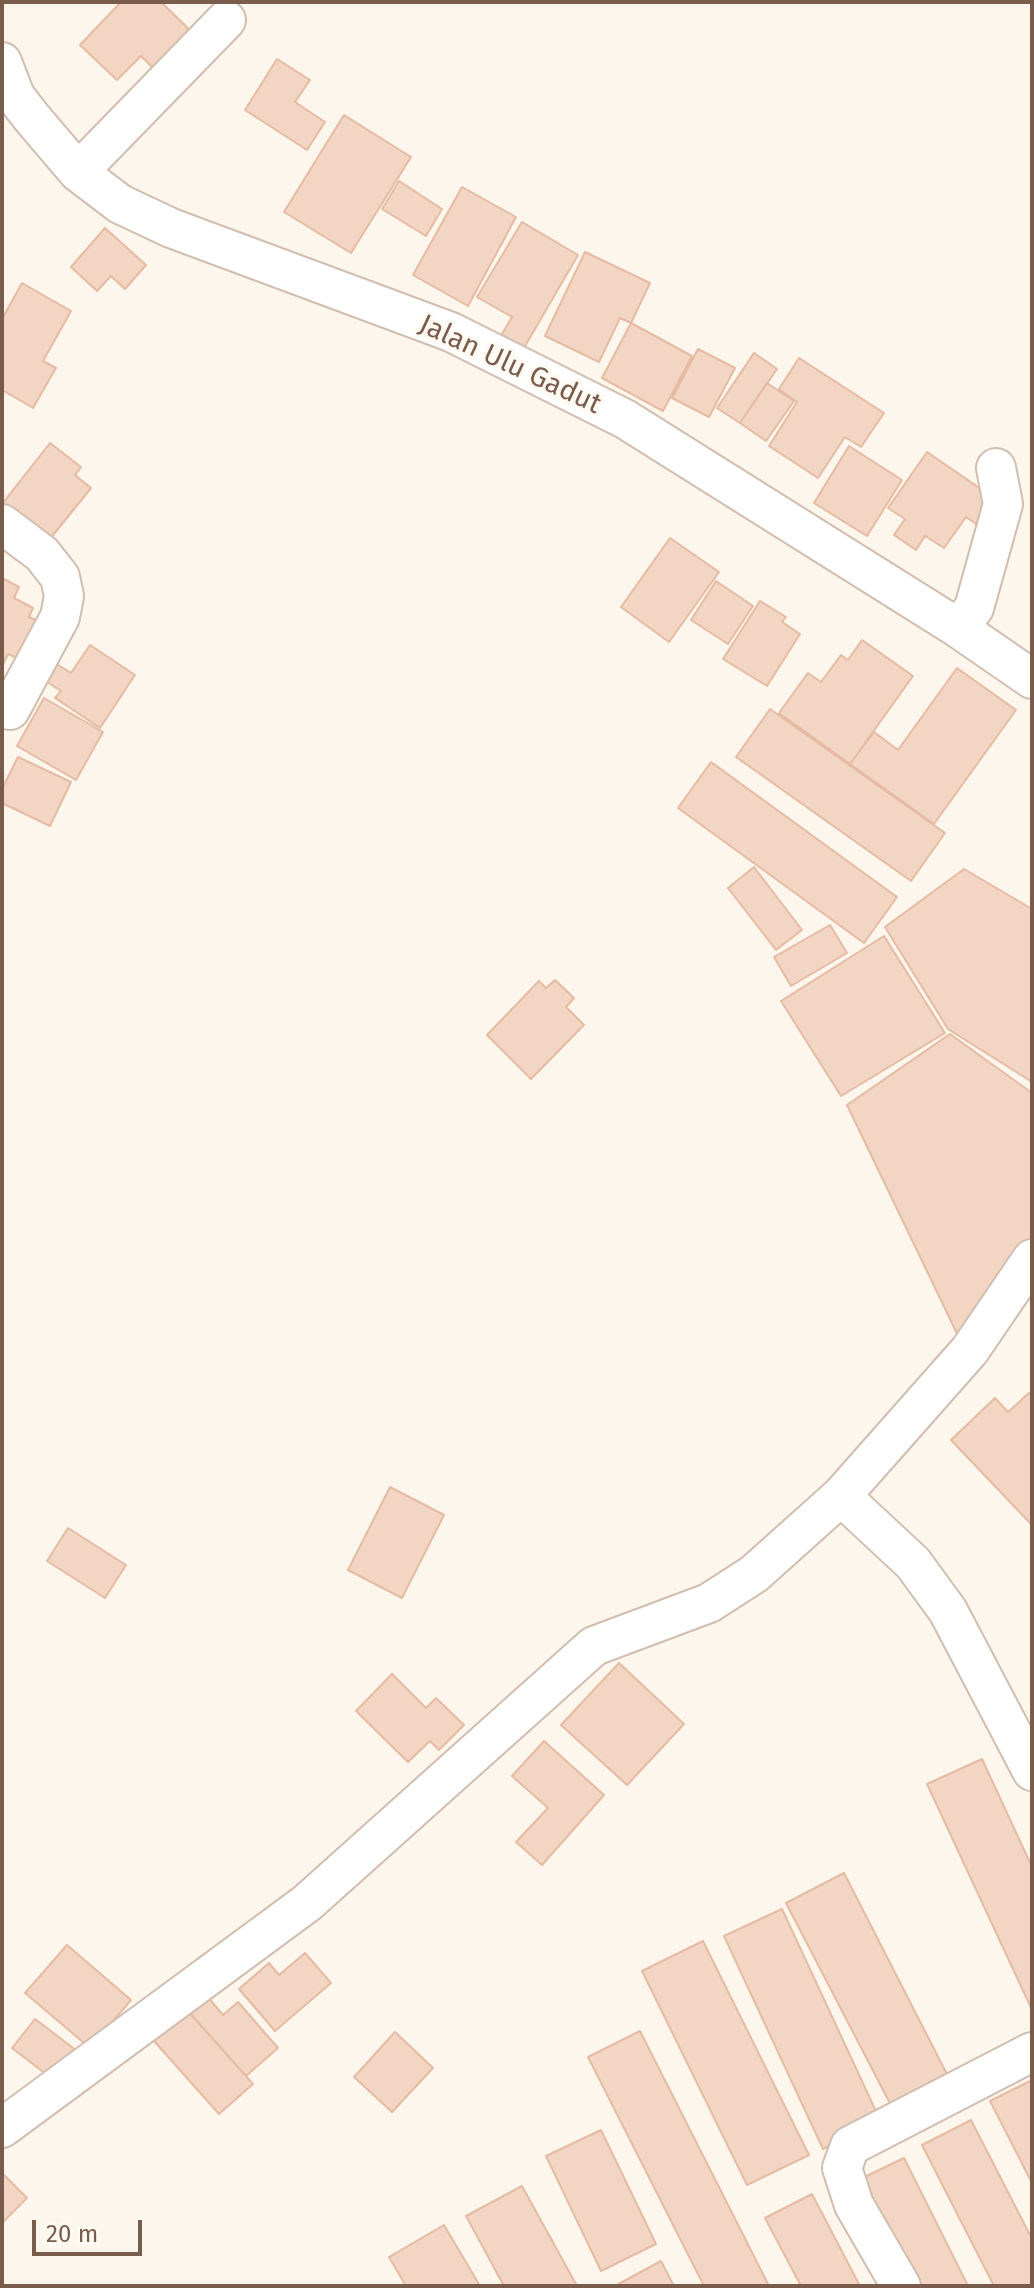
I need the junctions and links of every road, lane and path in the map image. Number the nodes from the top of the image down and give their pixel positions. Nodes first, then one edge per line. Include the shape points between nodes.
1 (226, 20) dead end
2 (6, 89) edge
3 (78, 172) junction
4 (996, 468) dead end
5 (2, 524) edge
6 (958, 628) junction
7 (1032, 679) edge
8 (10, 710) dead end
9 (1032, 1259) edge
10 (841, 1496) junction
11 (1032, 1771) edge
12 (1032, 2052) edge
13 (2, 2128) edge
14 (901, 2286) edge

1 - 3 street
2 - 3 street, Jalan Ulu Gadut
3 - 6 street, Jalan Ulu Gadut via 120,204 171,228 451,332 625,419
4 - 6 street via 1003,504 974,608
5 - 8 street via 42,554 60,577 64,596 60,617
6 - 7 street, Jalan Ulu Gadut
9 - 10 street via 970,1350
10 - 11 street via 913,1563 948,1611
10 - 13 street via 754,1574 709,1603 594,1646 307,1903
12 - 14 street via 850,2146 842,2168 854,2205

